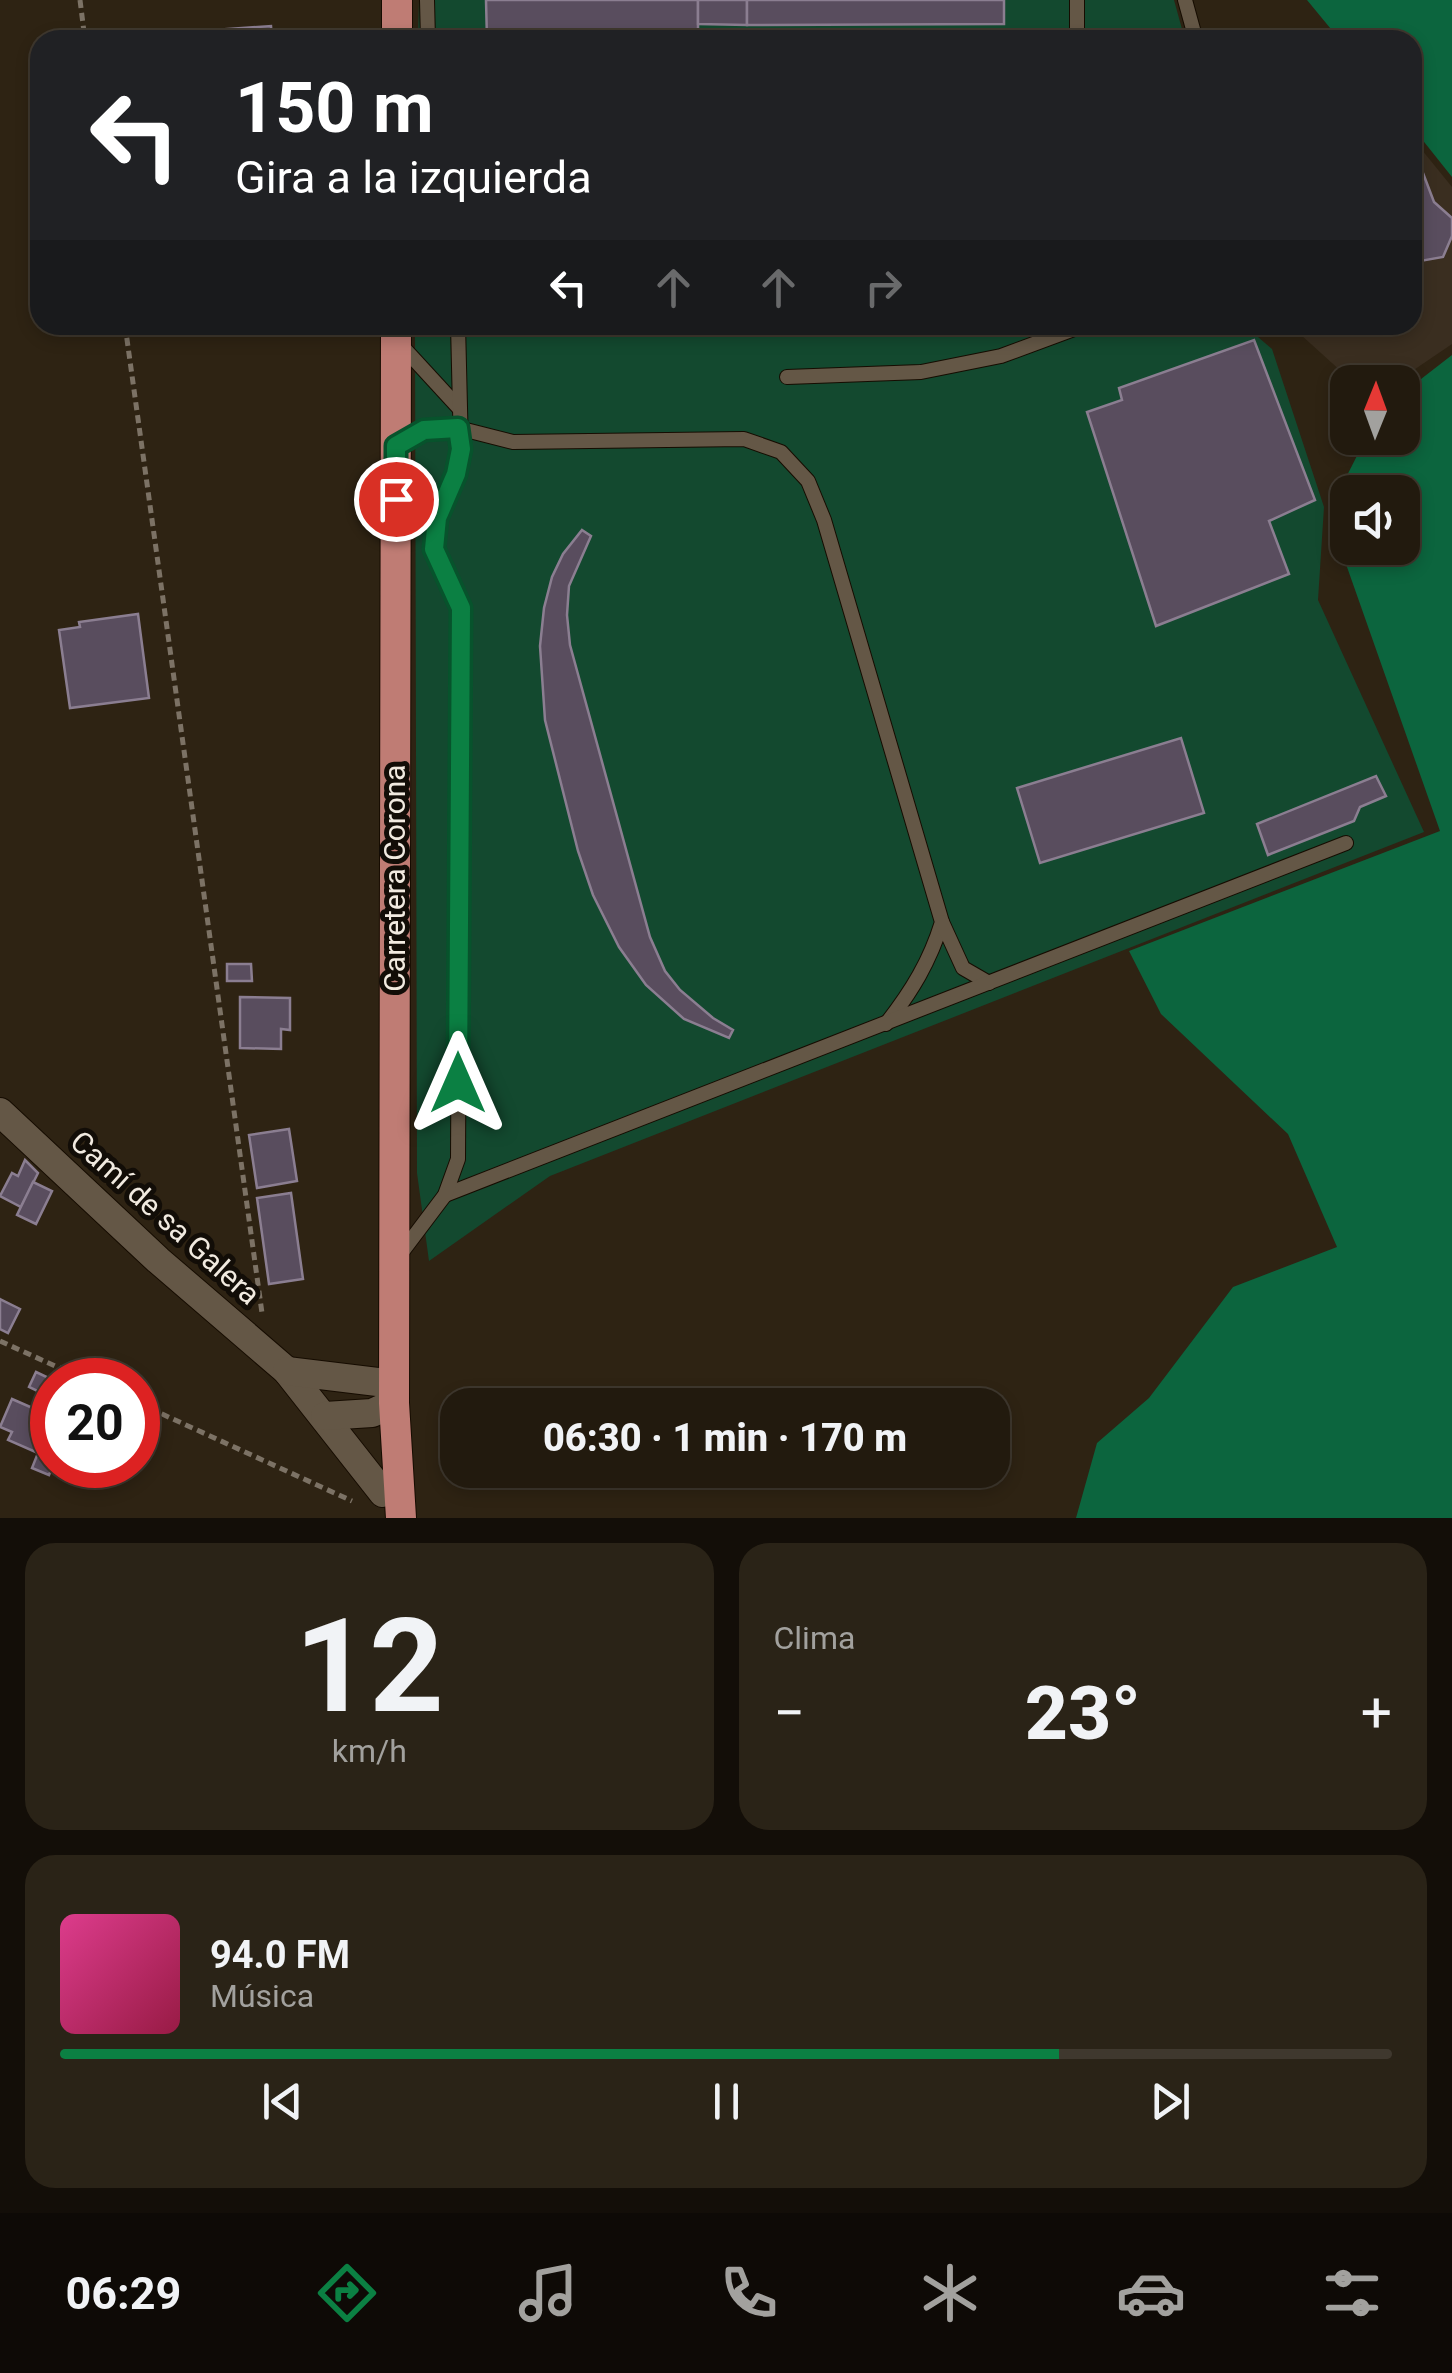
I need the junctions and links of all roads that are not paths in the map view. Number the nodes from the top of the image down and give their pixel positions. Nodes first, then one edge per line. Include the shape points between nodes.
1 (396, 0) edge
2 (428, 0) edge
3 (1077, 0) edge
4 (1184, 0) edge
5 (396, 30) edge
6 (428, 30) edge
7 (1078, 30) edge
8 (1193, 30) edge
9 (396, 335) edge
10 (398, 335) edge
11 (458, 335) edge
12 (1057, 335) edge
13 (787, 377) dead end
14 (458, 407) junction
15 (458, 428) junction
16 (396, 446) junction
17 (1346, 843) dead end
18 (942, 922) junction
19 (989, 984) junction
20 (886, 1024) junction
21 (0, 1112) edge
22 (445, 1195) junction
23 (394, 1262) junction
24 (277, 1361) junction
25 (394, 1406) junction
26 (325, 1416) junction
27 (387, 1511) edge

1 - 5 main road
2 - 6 lane
3 - 7 lane
4 - 8 lane
9 - 16 main road, Carretera Corona
10 - 14 lane via 410,358
11 - 14 lane
12 - 13 lane via 1001,356 921,372
14 - 15 lane
15 - 16 lane via 424,430
15 - 18 lane via 513,442 744,439 781,452 808,481 824,520
15 - 22 lane via 461,449 437,518 434,549 461,608 458,1159
16 - 23 main road, Carretera Corona
17 - 19 lane
18 - 19 lane via 963,968
18 - 20 lane via 912,991
19 - 20 lane
20 - 22 lane
21 - 24 street, Camí de sa Galera
22 - 23 lane
23 - 25 main road, Carretera Corona
24 - 25 street
24 - 26 street, Camí de sa Galera
25 - 26 street
25 - 27 main road, Carretera Corona
26 - 27 street, Camí de sa Galera

